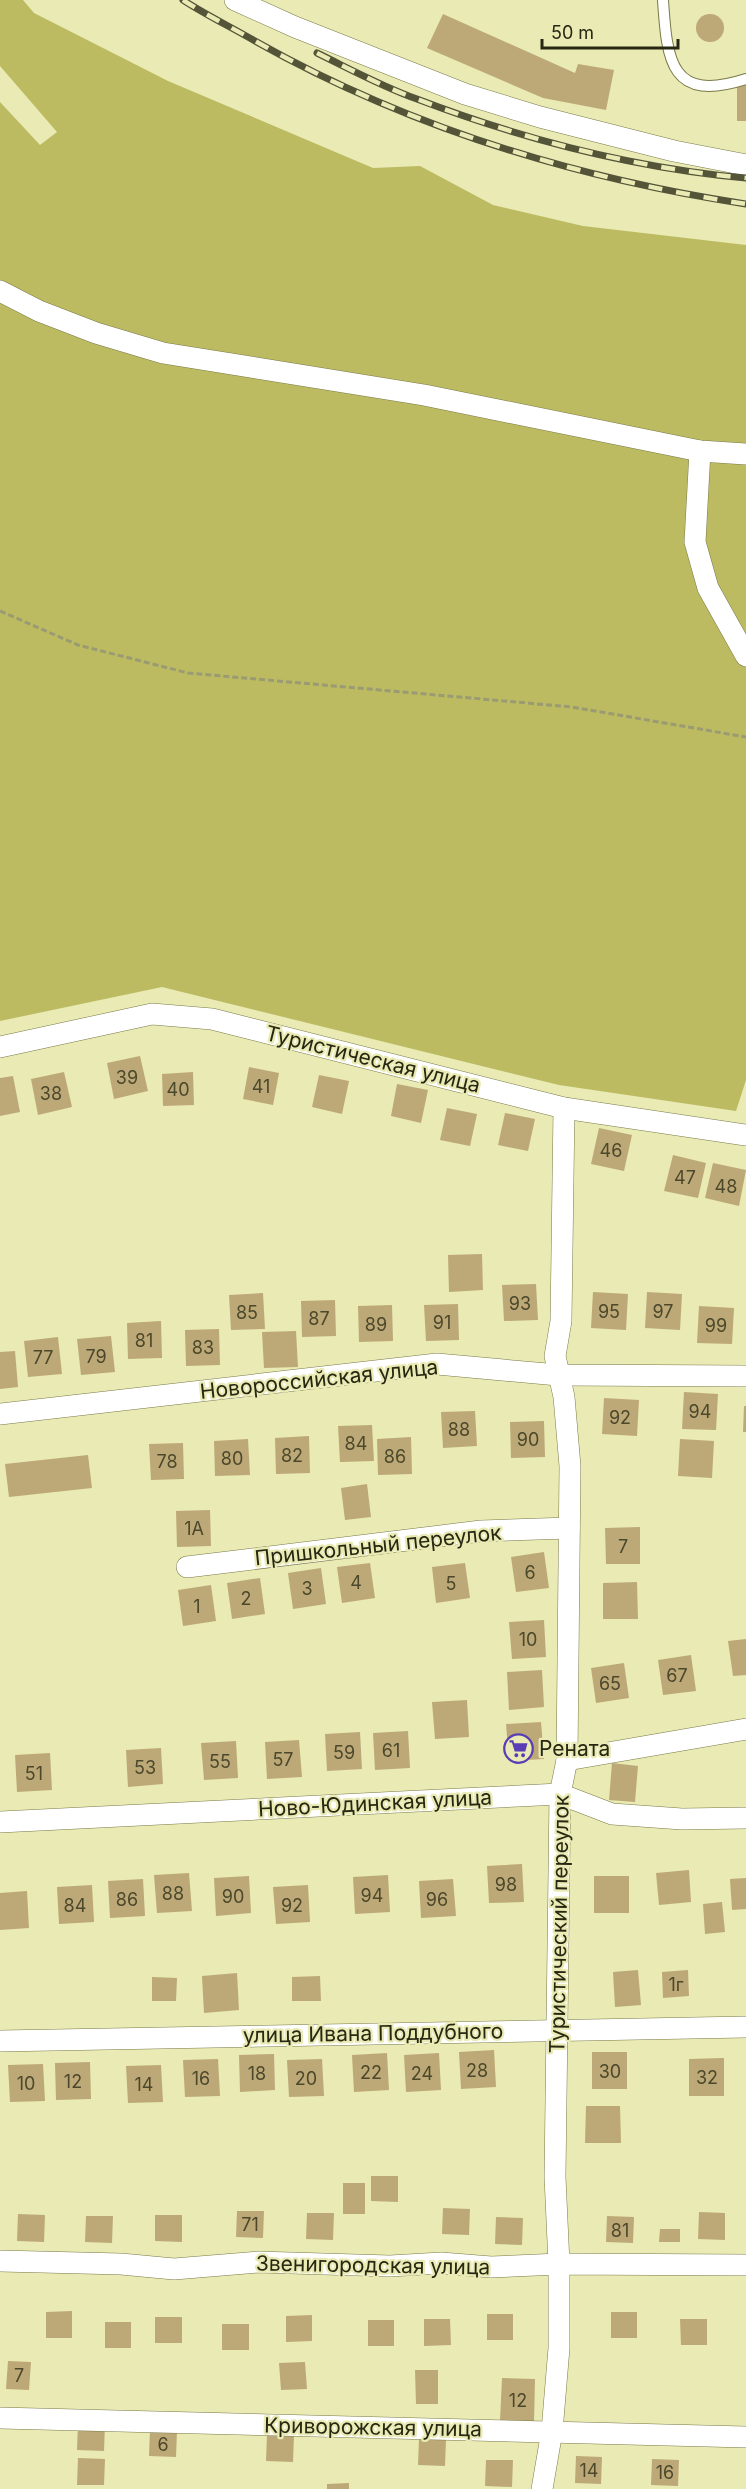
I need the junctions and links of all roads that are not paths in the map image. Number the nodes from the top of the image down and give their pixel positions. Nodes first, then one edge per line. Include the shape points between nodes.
1 (235, 0) edge
2 (663, 0) edge
3 (746, 79) edge
4 (746, 165) edge
5 (0, 291) edge
6 (700, 451) junction
7 (746, 454) edge
8 (746, 656) edge
9 (0, 1047) edge
10 (564, 1107) junction
11 (746, 1135) edge
12 (558, 1375) junction
13 (746, 1376) edge
14 (0, 1414) edge
15 (569, 1528) junction
16 (187, 1567) dead end
17 (746, 1730) edge
18 (567, 1760) junction
19 (560, 1794) junction
20 (746, 1818) edge
21 (0, 1822) edge
22 (746, 2027) edge
23 (557, 2029) junction
24 (0, 2041) edge
25 (0, 2261) edge
26 (559, 2264) junction
27 (746, 2265) edge
28 (0, 2418) edge
29 (552, 2431) junction
30 (746, 2437) edge
31 (543, 2489) edge

1 - 4 street via 465,94 674,151
2 - 3 lane via 670,56 685,82 721,87
5 - 6 street via 96,333 163,353 424,395
6 - 7 street
6 - 8 street via 695,542 708,588
9 - 10 street, Туристическая улица via 152,1014 212,1018
10 - 11 street, Туристическая улица
10 - 12 street, Туристический переулок via 561,1321 555,1356
12 - 13 street, Новороссийская улица
12 - 14 street, Новороссийская улица via 437,1364
12 - 15 street, Туристический переулок via 564,1396 570,1466
15 - 16 street, Пришкольный переулок via 481,1531
15 - 18 street, Туристический переулок
17 - 18 street
18 - 19 street, Туристический переулок
19 - 20 street, Ново-Юдинская улица via 612,1814
19 - 21 street, Ново-Юдинская улица
19 - 23 street, Туристический переулок
22 - 23 street, улица Ивана Поддубного
23 - 24 street, улица Ивана Поддубного
23 - 26 street, Туристический переулок via 555,2177
25 - 26 street, Звенигородская улица via 121,2264 174,2270 258,2262 491,2267
26 - 27 street, Звенигородская улица
26 - 29 street, Туристический переулок via 559,2348
28 - 29 street, Криворожская улица
29 - 30 street, Криворожская улица
29 - 31 street, Туристический переулок

